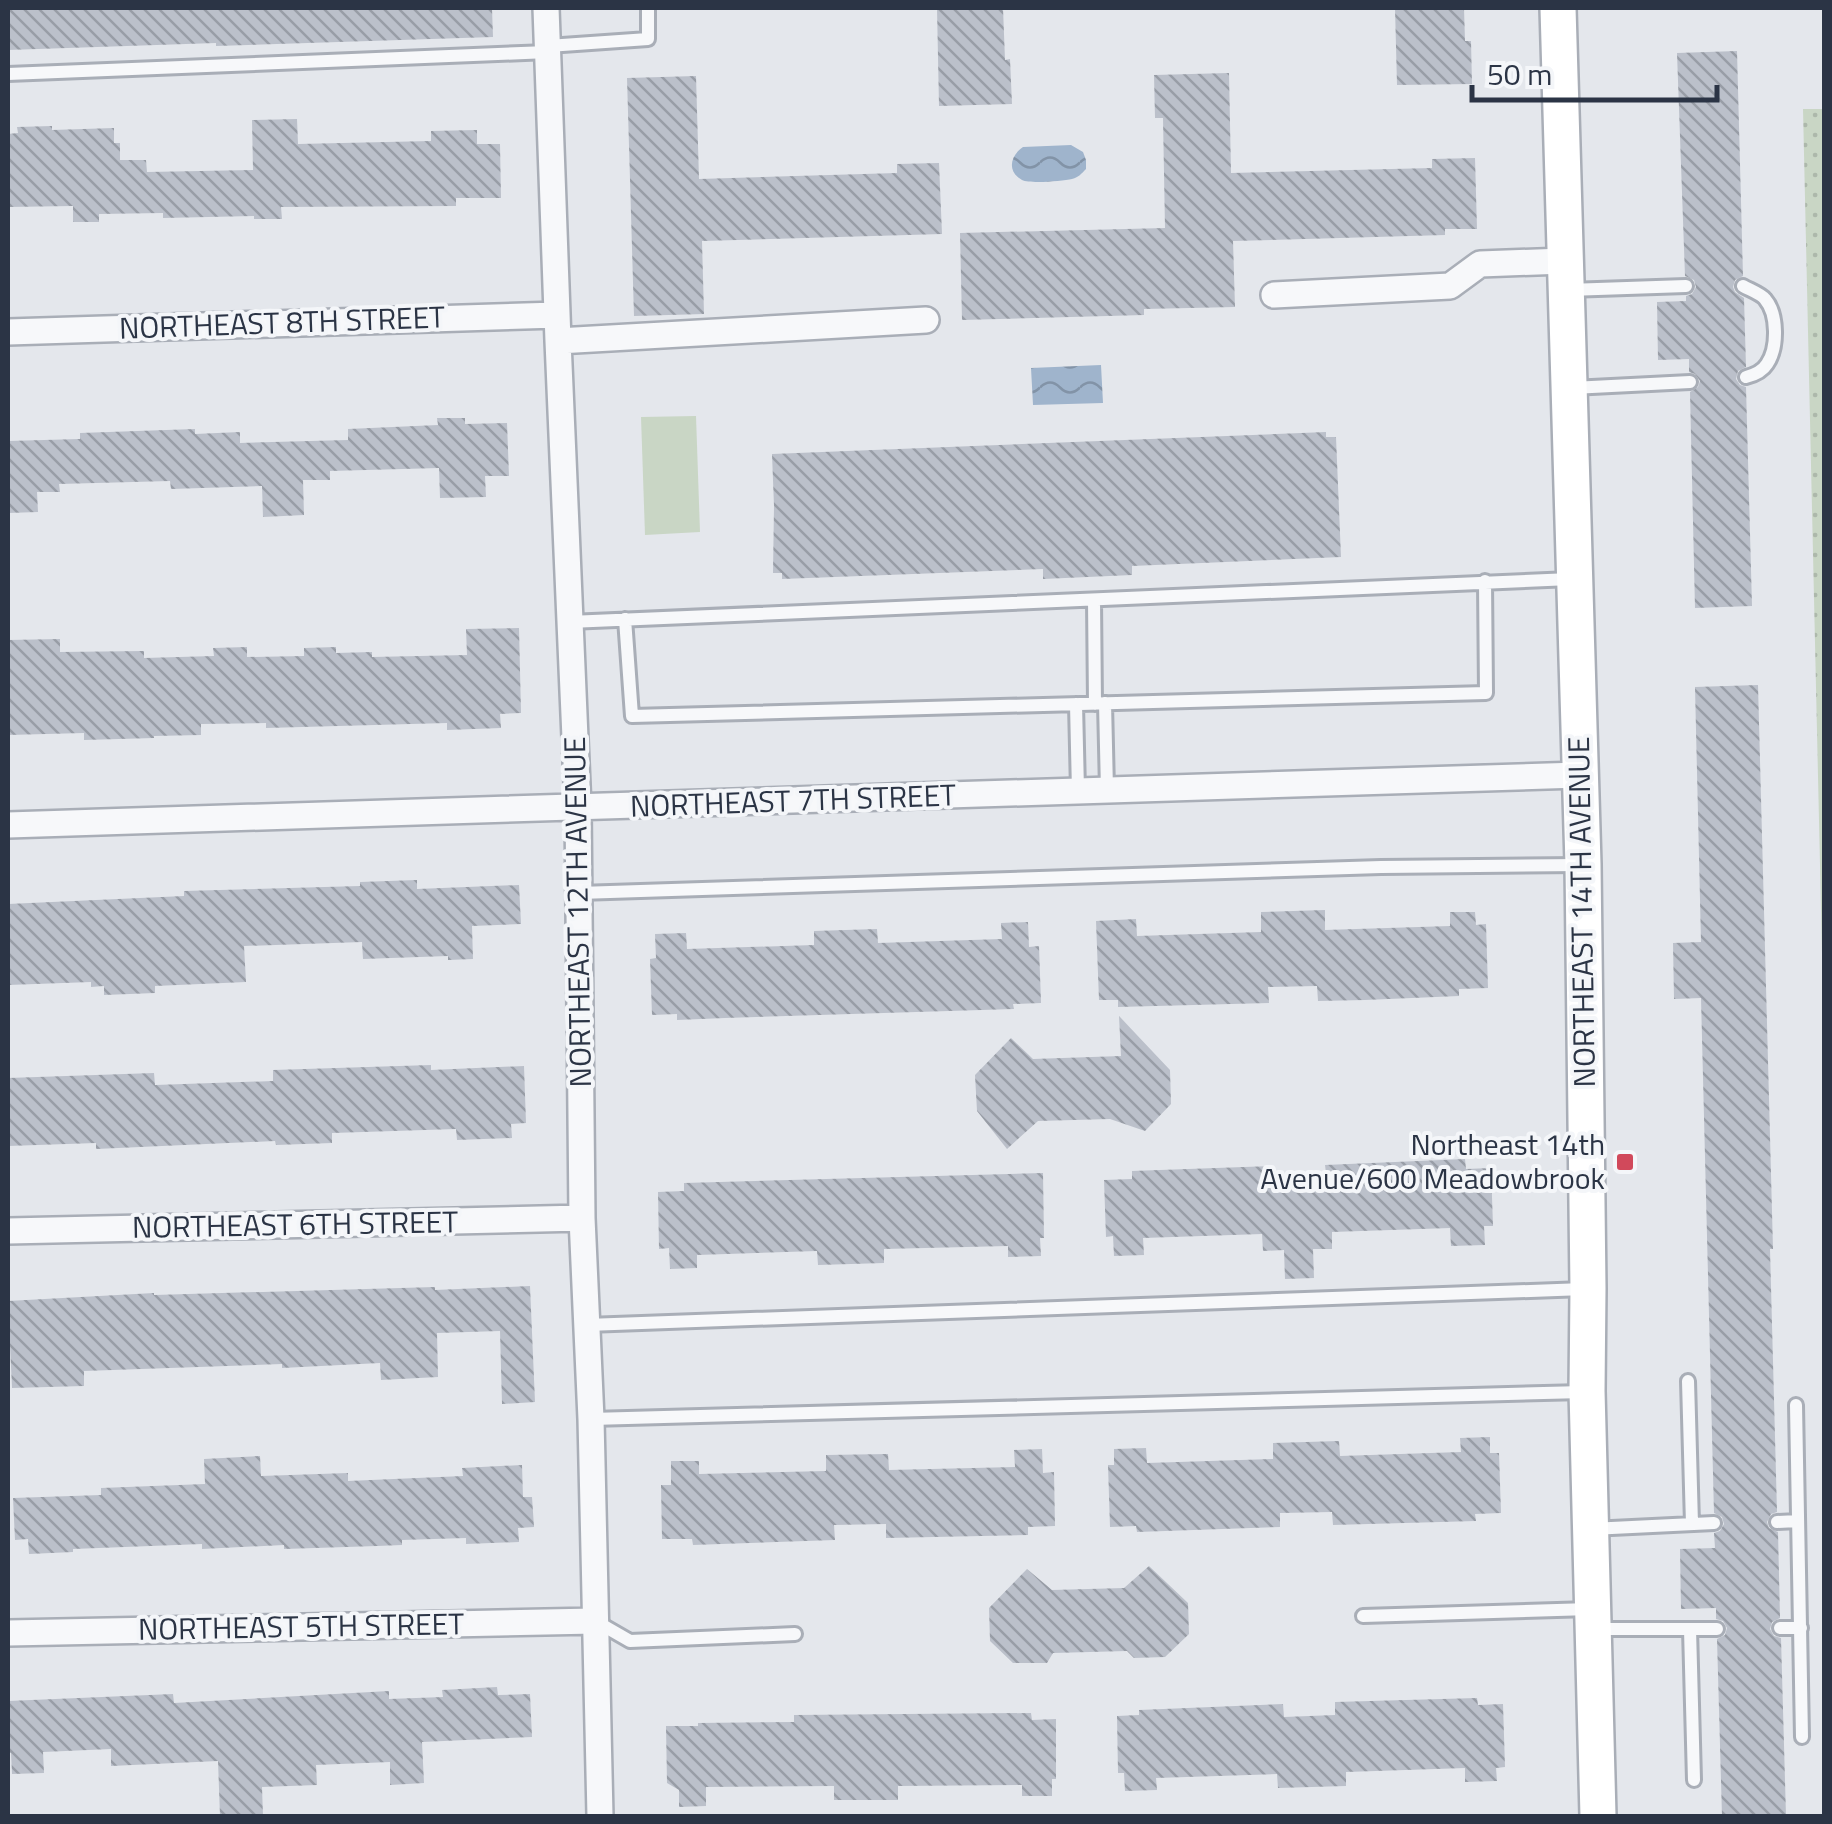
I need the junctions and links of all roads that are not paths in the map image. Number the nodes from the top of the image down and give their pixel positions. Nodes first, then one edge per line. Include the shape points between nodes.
1 (546, 8) edge
2 (648, 8) edge
3 (1558, 8) edge
4 (548, 49) junction
5 (8, 74) edge
6 (1565, 276) junction
7 (1686, 286) dead end
8 (1743, 286) dead end
9 (1274, 296) dead end
10 (926, 320) dead end
11 (557, 328) junction
12 (8, 332) edge
13 (1746, 377) dead end
14 (1690, 382) dead end
15 (1569, 388) junction
16 (1573, 579) junction
17 (1484, 581) junction
18 (1094, 600) junction
19 (625, 619) junction
20 (570, 622) junction
21 (1100, 703) junction
22 (1076, 704) junction
23 (1579, 775) junction
24 (1107, 790) junction
25 (1078, 792) junction
26 (578, 808) junction
27 (8, 826) edge
28 (1583, 864) junction
29 (579, 893) junction
30 (582, 1218) junction
31 (8, 1232) edge
32 (1588, 1289) junction
33 (587, 1326) junction
34 (1688, 1380) dead end
35 (1587, 1392) junction
36 (1796, 1405) dead end
37 (591, 1419) junction
38 (1798, 1521) junction
39 (1778, 1522) dead end
40 (1714, 1523) dead end
41 (1692, 1524) junction
42 (1590, 1529) junction
43 (1363, 1616) dead end
44 (1593, 1619) junction
45 (594, 1620) junction
46 (1780, 1628) dead end
47 (1801, 1628) junction
48 (1690, 1629) junction
49 (1717, 1629) dead end
50 (8, 1633) edge
51 (795, 1634) dead end
52 (1802, 1737) dead end
53 (1694, 1780) dead end
54 (600, 1816) edge
55 (1598, 1816) edge

1 - 4 street, NORTHEAST 12TH AVENUE
2 - 4 lane via 648,39
3 - 6 street, NORTHEAST 14TH AVENUE
4 - 5 lane
4 - 11 street, NORTHEAST 12TH AVENUE
6 - 7 lane
6 - 9 street via 1480,264 1450,286
6 - 15 street, NORTHEAST 14TH AVENUE
8 - 13 lane via 1764,298 1774,318 1767,365
10 - 11 street, NORTHEAST 8TH STREET
11 - 12 street, NORTHEAST 8TH STREET
11 - 20 street, NORTHEAST 12TH AVENUE
14 - 15 lane
15 - 16 street, NORTHEAST 14TH AVENUE
16 - 17 lane
16 - 23 street, NORTHEAST 14TH AVENUE
17 - 18 lane
17 - 21 lane via 1486,693
18 - 19 lane
18 - 21 lane
19 - 20 lane
19 - 22 lane via 632,716
20 - 26 street, NORTHEAST 12TH AVENUE
21 - 22 lane
21 - 24 lane
22 - 25 lane
23 - 24 street, NORTHEAST 7TH STREET
23 - 28 street, NORTHEAST 14TH AVENUE
24 - 25 street, NORTHEAST 7TH STREET
25 - 26 street, NORTHEAST 7TH STREET
26 - 27 street, NORTHEAST 7TH STREET
26 - 29 street, NORTHEAST 12TH AVENUE
28 - 29 lane
28 - 32 street, NORTHEAST 14TH AVENUE
29 - 30 street, NORTHEAST 12TH AVENUE
30 - 31 street, NORTHEAST 6TH STREET
30 - 33 street, NORTHEAST 12TH AVENUE
32 - 33 lane
32 - 35 street, NORTHEAST 14TH AVENUE
33 - 37 street, NORTHEAST 12TH AVENUE
34 - 41 lane
35 - 37 lane
35 - 42 street, NORTHEAST 14TH AVENUE
36 - 38 lane
37 - 45 street, NORTHEAST 12TH AVENUE
38 - 39 lane
38 - 47 lane
40 - 41 lane
41 - 42 lane
42 - 44 street, NORTHEAST 14TH AVENUE
43 - 44 lane
44 - 48 lane
44 - 55 street, NORTHEAST 14TH AVENUE
45 - 50 street, NORTHEAST 5TH STREET
45 - 51 lane via 630,1641
45 - 54 street, NORTHEAST 12TH AVENUE
46 - 47 lane
47 - 52 lane
48 - 49 lane
48 - 53 lane

